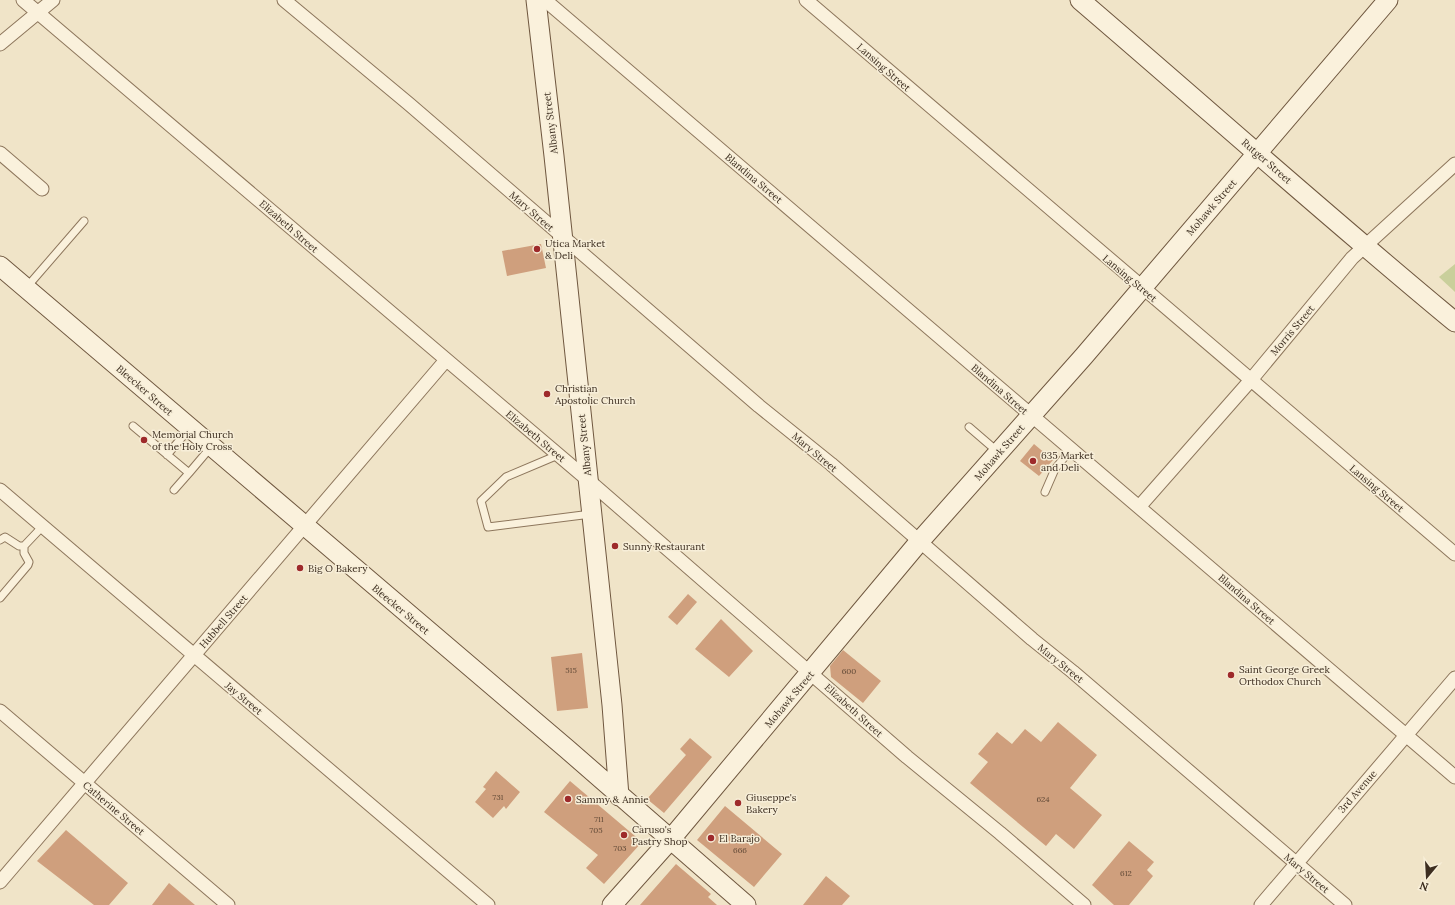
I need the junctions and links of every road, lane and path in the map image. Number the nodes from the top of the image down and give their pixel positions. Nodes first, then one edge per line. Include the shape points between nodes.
1 (23, 0) edge
2 (53, 0) edge
3 (284, 0) edge
4 (536, 0) edge
5 (545, 0) edge
6 (806, 0) edge
7 (1080, 0) edge
8 (1388, 0) edge
9 (38, 13) junction
10 (0, 44) edge
11 (1258, 152) junction
12 (0, 154) edge
13 (1455, 164) edge
14 (42, 189) dead end
15 (84, 221) dead end
16 (563, 237) junction
17 (1363, 246) junction
18 (0, 266) edge
19 (1141, 288) junction
20 (26, 289) junction
21 (1455, 322) edge
22 (446, 360) junction
23 (1250, 381) junction
24 (1031, 415) junction
25 (133, 426) dead end
26 (969, 427) dead end
27 (190, 428) junction
28 (211, 447) junction
29 (1071, 449) junction
30 (998, 452) junction
31 (558, 454) junction
32 (167, 455) junction
33 (189, 473) junction
34 (588, 480) junction
35 (0, 490) edge
36 (174, 490) dead end
37 (1045, 492) dead end
38 (1139, 507) junction
39 (591, 514) junction
40 (304, 526) junction
41 (42, 527) junction
42 (0, 540) edge
43 (919, 542) junction
44 (24, 546) junction
45 (1455, 554) edge
46 (0, 598) edge
47 (193, 655) junction
48 (811, 672) junction
49 (1455, 678) edge
50 (0, 711) edge
51 (1406, 735) junction
52 (1455, 777) edge
53 (84, 783) junction
54 (619, 796) junction
55 (670, 840) junction
56 (1296, 863) junction
57 (0, 882) edge
58 (228, 905) edge
59 (488, 905) edge
60 (612, 905) edge
61 (746, 905) edge
62 (1084, 905) edge
63 (1261, 905) edge
64 (1345, 905) edge

1 - 9 street, Elizabeth Street
2 - 9 street
3 - 16 street, Mary Street
4 - 16 street, Albany Street
5 - 24 street, Blandina Street
6 - 19 street, Lansing Street
7 - 11 street, Rutger Street
8 - 11 street, Mohawk Street
9 - 10 street
9 - 22 street, Elizabeth Street
11 - 17 street, Rutger Street
11 - 19 street, Mohawk Street
12 - 14 street
13 - 17 street, Morris Street
15 - 20 lane
16 - 34 street, Albany Street
16 - 43 street, Mary Street
17 - 21 street, Rutger Street
17 - 23 street, Morris Street
18 - 20 street, Bleecker Street
19 - 23 street, Lansing Street
19 - 24 street, Mohawk Street
20 - 27 street, Bleecker Street
22 - 31 street, Elizabeth Street
22 - 40 street, Hubbell Street
23 - 38 street, Morris Street
23 - 45 street, Lansing Street
24 - 29 street, Blandina Street
24 - 30 street, Mohawk Street
25 - 32 lane
26 - 30 lane
27 - 28 street, Bleecker Street
27 - 32 lane
28 - 33 lane
28 - 40 street, Bleecker Street
29 - 37 lane via 1055,469
29 - 38 street, Blandina Street
30 - 43 street, Mohawk Street
31 - 34 street, Elizabeth Street
31 - 39 lane via 506,477 480,500 488,527
32 - 33 lane
33 - 36 lane
34 - 39 street, Albany Street
34 - 48 street, Elizabeth Street
35 - 41 street, Jay Street
38 - 51 street, Blandina Street
39 - 54 street, Albany Street via 612,705
40 - 47 street, Hubbell Street
40 - 54 street, Bleecker Street
41 - 44 lane
41 - 47 street, Jay Street
42 - 44 lane via 5,537 19,546
43 - 48 street, Mohawk Street
43 - 56 street, Mary Street
44 - 46 lane via 28,565
47 - 53 street, Hubbell Street
47 - 59 street, Jay Street
48 - 55 street, Mohawk Street
48 - 62 street, Elizabeth Street via 906,757
49 - 51 street, 3rd Avenue
50 - 53 street, Catherine Street
51 - 52 street, Blandina Street
51 - 56 street, 3rd Avenue
53 - 57 street, Hubbell Street
53 - 58 street, Catherine Street
54 - 55 street, Bleecker Street
55 - 60 street, Mohawk Street
55 - 61 street, Bleecker Street
56 - 63 street, 3rd Avenue
56 - 64 street, Mary Street

